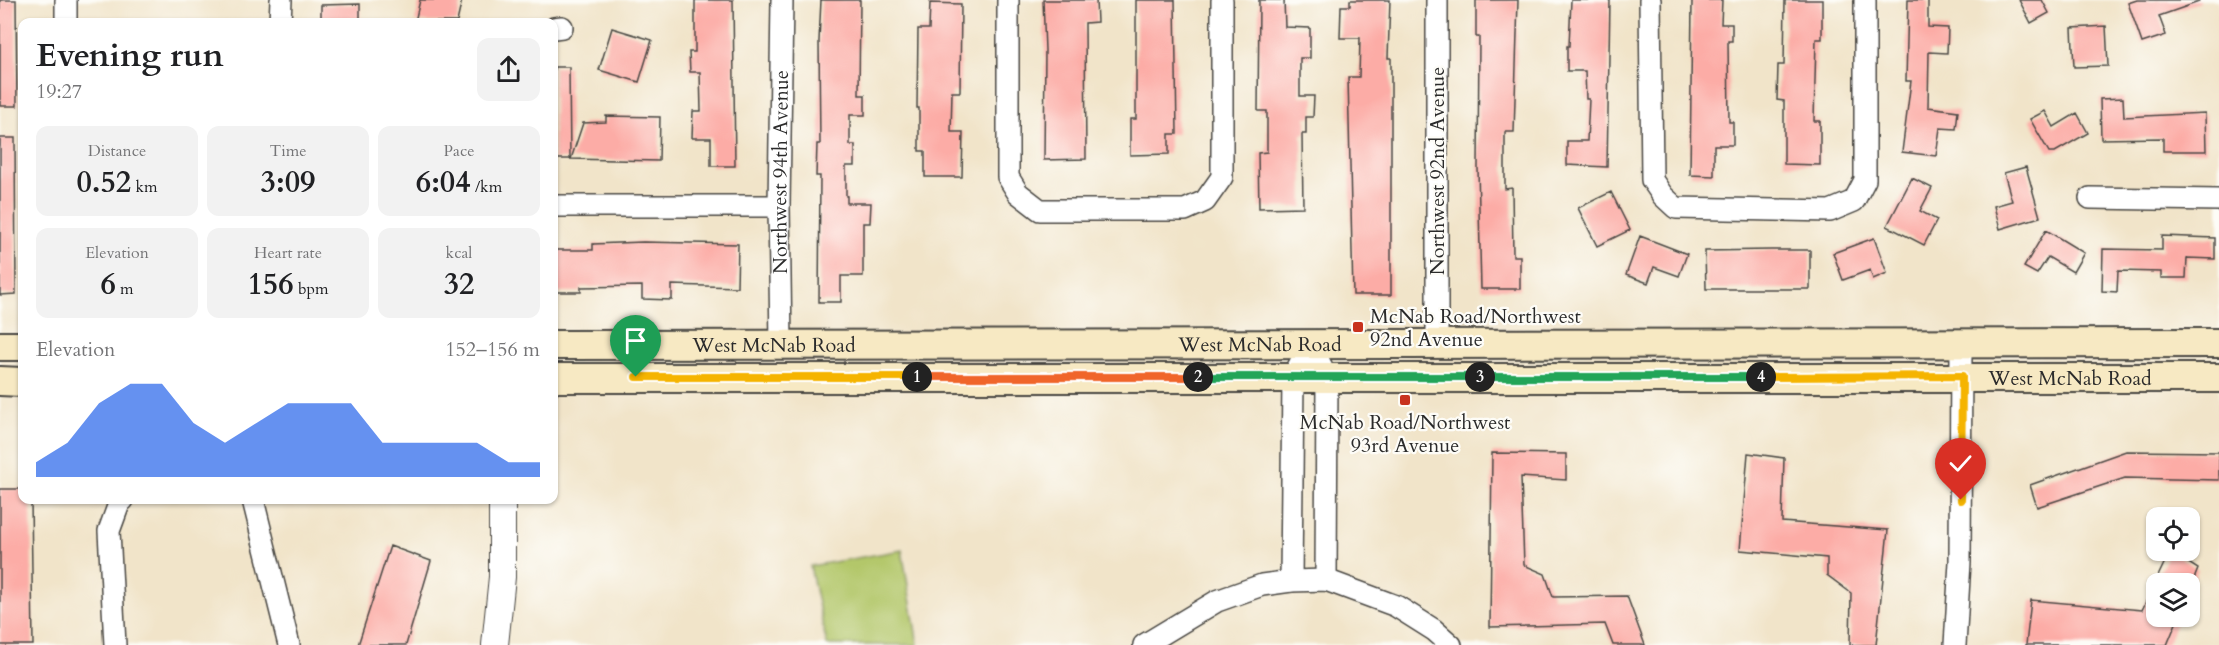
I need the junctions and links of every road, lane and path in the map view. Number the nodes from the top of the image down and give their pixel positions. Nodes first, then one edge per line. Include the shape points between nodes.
1 (66, 0) edge
2 (280, 0) edge
3 (782, 0) edge
4 (1008, 0) edge
5 (1222, 0) edge
6 (1437, 0) edge
7 (1650, 0) edge
8 (1865, 0) edge
9 (66, 18) edge
10 (280, 18) edge
11 (2090, 198) dead end
12 (2219, 200) edge
13 (558, 206) edge
14 (779, 206) junction
15 (1437, 343) junction
16 (1961, 343) junction
17 (2219, 343) edge
18 (782, 344) junction
19 (1310, 344) junction
20 (558, 345) edge
21 (0, 346) edge
22 (18, 346) edge
23 (1962, 376) junction
24 (1293, 377) junction
25 (1328, 377) junction
26 (558, 378) edge
27 (2219, 378) edge
28 (0, 381) edge
29 (18, 382) edge
30 (120, 504) edge
31 (254, 504) edge
32 (502, 504) edge
33 (1326, 580) junction
34 (1291, 581) junction
35 (116, 645) edge
36 (289, 645) edge
37 (495, 645) edge
38 (1144, 645) edge
39 (1450, 645) edge
40 (1955, 645) edge

1 - 9 street
2 - 10 street
3 - 14 street, Northwest 94th Avenue
4 - 5 street via 1008,177 1018,193 1040,210 1185,210 1205,201 1222,177
6 - 15 street, Northwest 92nd Avenue
7 - 8 street via 1652,180 1663,196 1676,208 1830,211 1854,201 1865,180
11 - 12 street
13 - 14 street
14 - 18 street, Northwest 94th Avenue
15 - 16 main road, West McNab Road
15 - 19 main road, West McNab Road
16 - 17 main road, West McNab Road
16 - 23 street
18 - 19 main road, West McNab Road
18 - 20 main road, West McNab Road
19 - 24 street
19 - 25 street
21 - 22 main road
23 - 25 main road, West McNab Road
23 - 27 main road, West McNab Road
23 - 40 street
24 - 25 main road, West McNab Road
24 - 26 main road, West McNab Road
24 - 34 street
25 - 33 street
28 - 29 main road
30 - 35 street via 110,531
31 - 36 street
32 - 37 street via 502,577
33 - 34 street
33 - 39 street via 1396,606
34 - 38 street via 1262,585 1217,601

